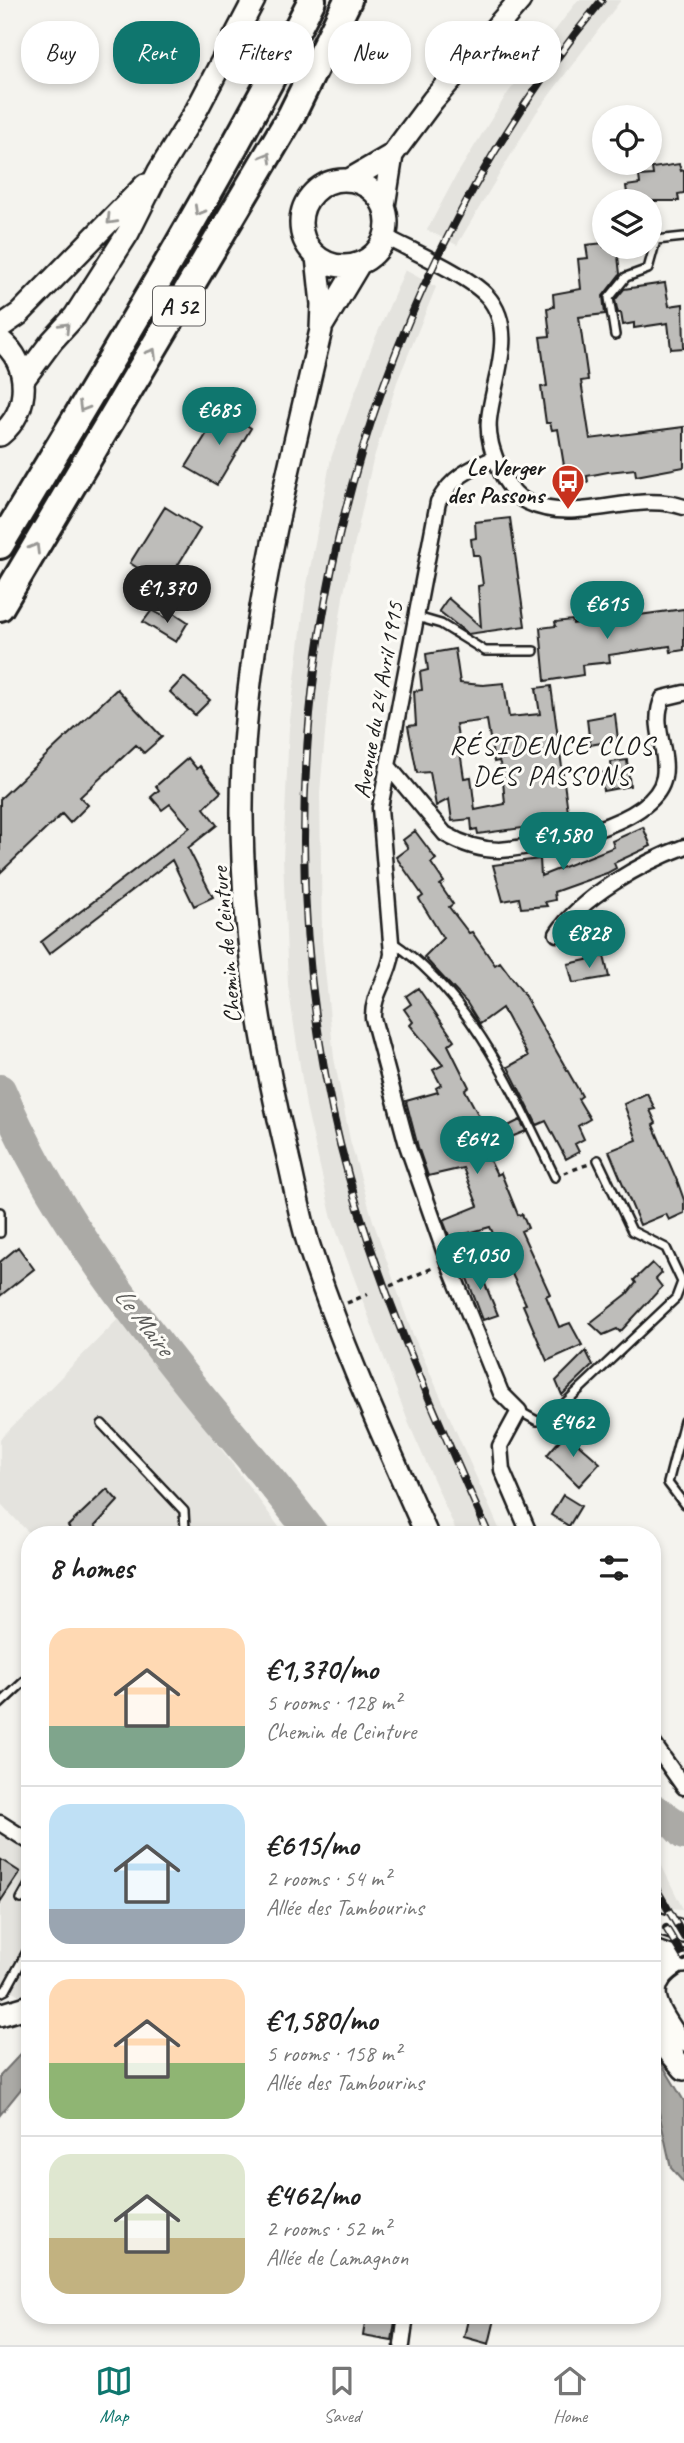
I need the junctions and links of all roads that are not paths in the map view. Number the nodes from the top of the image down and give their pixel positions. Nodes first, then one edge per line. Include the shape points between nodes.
1 (254, 0) edge
2 (312, 0) edge
3 (348, 0) edge
4 (520, 0) edge
5 (392, 155) junction
6 (159, 171) junction
7 (349, 180) junction
8 (384, 206) junction
9 (386, 237) junction
10 (684, 237) edge
11 (317, 257) junction
12 (359, 264) junction
13 (0, 327) edge
14 (321, 330) junction
15 (615, 335) dead end
16 (0, 340) edge
17 (23, 380) junction
18 (0, 435) edge
19 (495, 458) junction
20 (684, 507) edge
21 (0, 545) edge
22 (0, 607) edge
23 (416, 617) junction
24 (534, 651) dead end
25 (684, 693) edge
26 (389, 767) junction
27 (684, 847) edge
28 (557, 934) dead end
29 (390, 940) junction
30 (598, 1160) road end
31 (555, 1177) road end
32 (0, 1212) edge
33 (0, 1234) edge
34 (519, 1411) junction
35 (684, 1421) edge
36 (102, 1424) dead end
37 (684, 1504) edge
38 (183, 1526) edge
39 (423, 1526) edge
40 (526, 1526) edge
41 (21, 1684) edge
42 (0, 1704) edge
43 (661, 1754) edge
44 (684, 1787) edge
45 (0, 1823) edge
46 (21, 1836) edge
47 (661, 1925) edge
48 (684, 1932) edge
49 (661, 1954) edge
50 (21, 1962) edge
51 (682, 1962) edge
52 (661, 1975) edge
53 (0, 1993) edge
54 (0, 2004) edge
55 (21, 2005) edge
56 (21, 2008) edge
57 (661, 2013) edge
58 (0, 2015) edge
59 (661, 2022) edge
60 (661, 2042) edge
61 (682, 2044) edge
62 (684, 2068) edge
63 (405, 2324) edge
64 (402, 2345) edge

1 - 6 main road
2 -> 21 highway, A 52 via 189,229
22 -> 3 highway, A 52 via 291,116
4 - 5 main road
5 - 7 main road
5 - 8 main road
6 -> 13 main road via 19,314
17 -> 6 main road via 75,316 128,233
7 - 8 main road via 370,188
7 - 11 main road via 322,186 304,206 302,234
8 - 9 main road
9 - 12 main road via 378,251
9 - 19 street via 486,295 500,318 502,352 489,420
10 - 15 lane via 656,240 648,269 626,277 609,298
11 - 12 main road via 330,264
11 - 14 main road, Chemin de Ceinture
12 - 14 main road, Chemin de Ceinture
14 - 39 main road, Chemin de Ceinture via 270,554 247,710 242,836 248,947 264,1056 309,1244
16 - 17 main road via 14,354
17 - 18 main road via 23,402
19 - 20 street via 503,478 525,501 553,511 644,500
19 - 23 street, Avenue du 24 Avril 1915 via 464,471 448,484 438,502
23 - 24 lane via 441,624 485,651
23 - 26 street, Avenue du 24 Avril 1915
25 - 26 street via 663,698 657,710 664,775 653,799 574,838 500,850 455,840 444,834
26 - 29 street, Avenue du 24 Avril 1915 via 380,808
27 - 28 street via 621,879 568,917
29 - 31 lane via 414,956 475,1029 516,1094
29 - 34 street, Avenue du 24 Avril 1915 via 390,969 373,1006 373,1018 407,1145 501,1393
30 - 34 lane via 632,1231 666,1248 682,1282 676,1298 547,1420 537,1421
32 - 33 lane
34 - 40 street via 500,1446 502,1470
35 - 37 lane via 668,1483
36 - 38 lane via 184,1511
41 - 42 lane
43 - 44 street
45 - 46 street
47 - 48 main road
49 - 51 main road
50 - 53 lane
51 - 52 main road
54 - 55 main road
56 - 58 main road
57 - 61 main road
59 - 61 main road
60 - 62 main road
63 - 64 street

